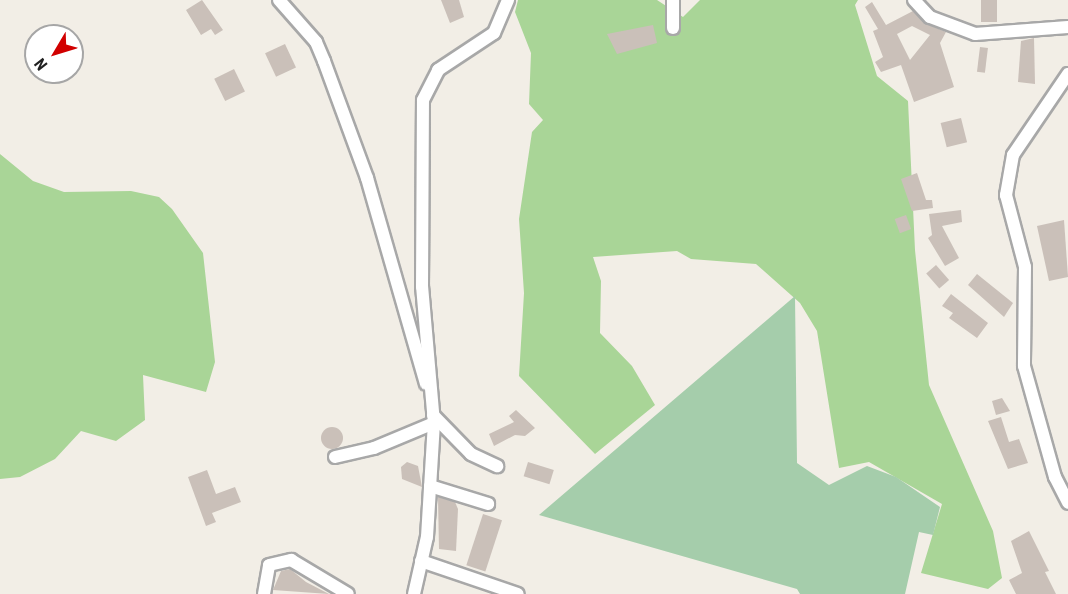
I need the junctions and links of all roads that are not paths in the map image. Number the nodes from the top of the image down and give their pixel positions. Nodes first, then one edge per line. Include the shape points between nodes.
1 (279, 0) edge
2 (508, 0) edge
3 (673, 0) edge
4 (914, 0) edge
5 (1068, 27) edge
6 (673, 28) dead end
7 (1068, 74) edge
8 (432, 399) junction
9 (433, 419) junction
10 (335, 457) dead end
11 (497, 466) dead end
12 (430, 486) junction
13 (1068, 503) edge
14 (488, 504) dead end
15 (422, 561) junction
16 (264, 594) edge
17 (348, 594) edge
18 (414, 594) edge
19 (518, 594) edge

1 - 8 street via 316,42 324,61 367,178
2 - 8 street via 494,33 447,62 425,89 422,287
3 - 6 street
4 - 5 street via 930,18 975,34
7 - 13 street via 1013,155 1006,195 1025,267 1024,366 1054,477
8 - 9 street
9 - 10 street via 374,448
9 - 11 street via 471,454
9 - 12 street
12 - 14 street
12 - 15 street
15 - 18 street
15 - 19 street
16 - 17 street via 270,565 291,560

